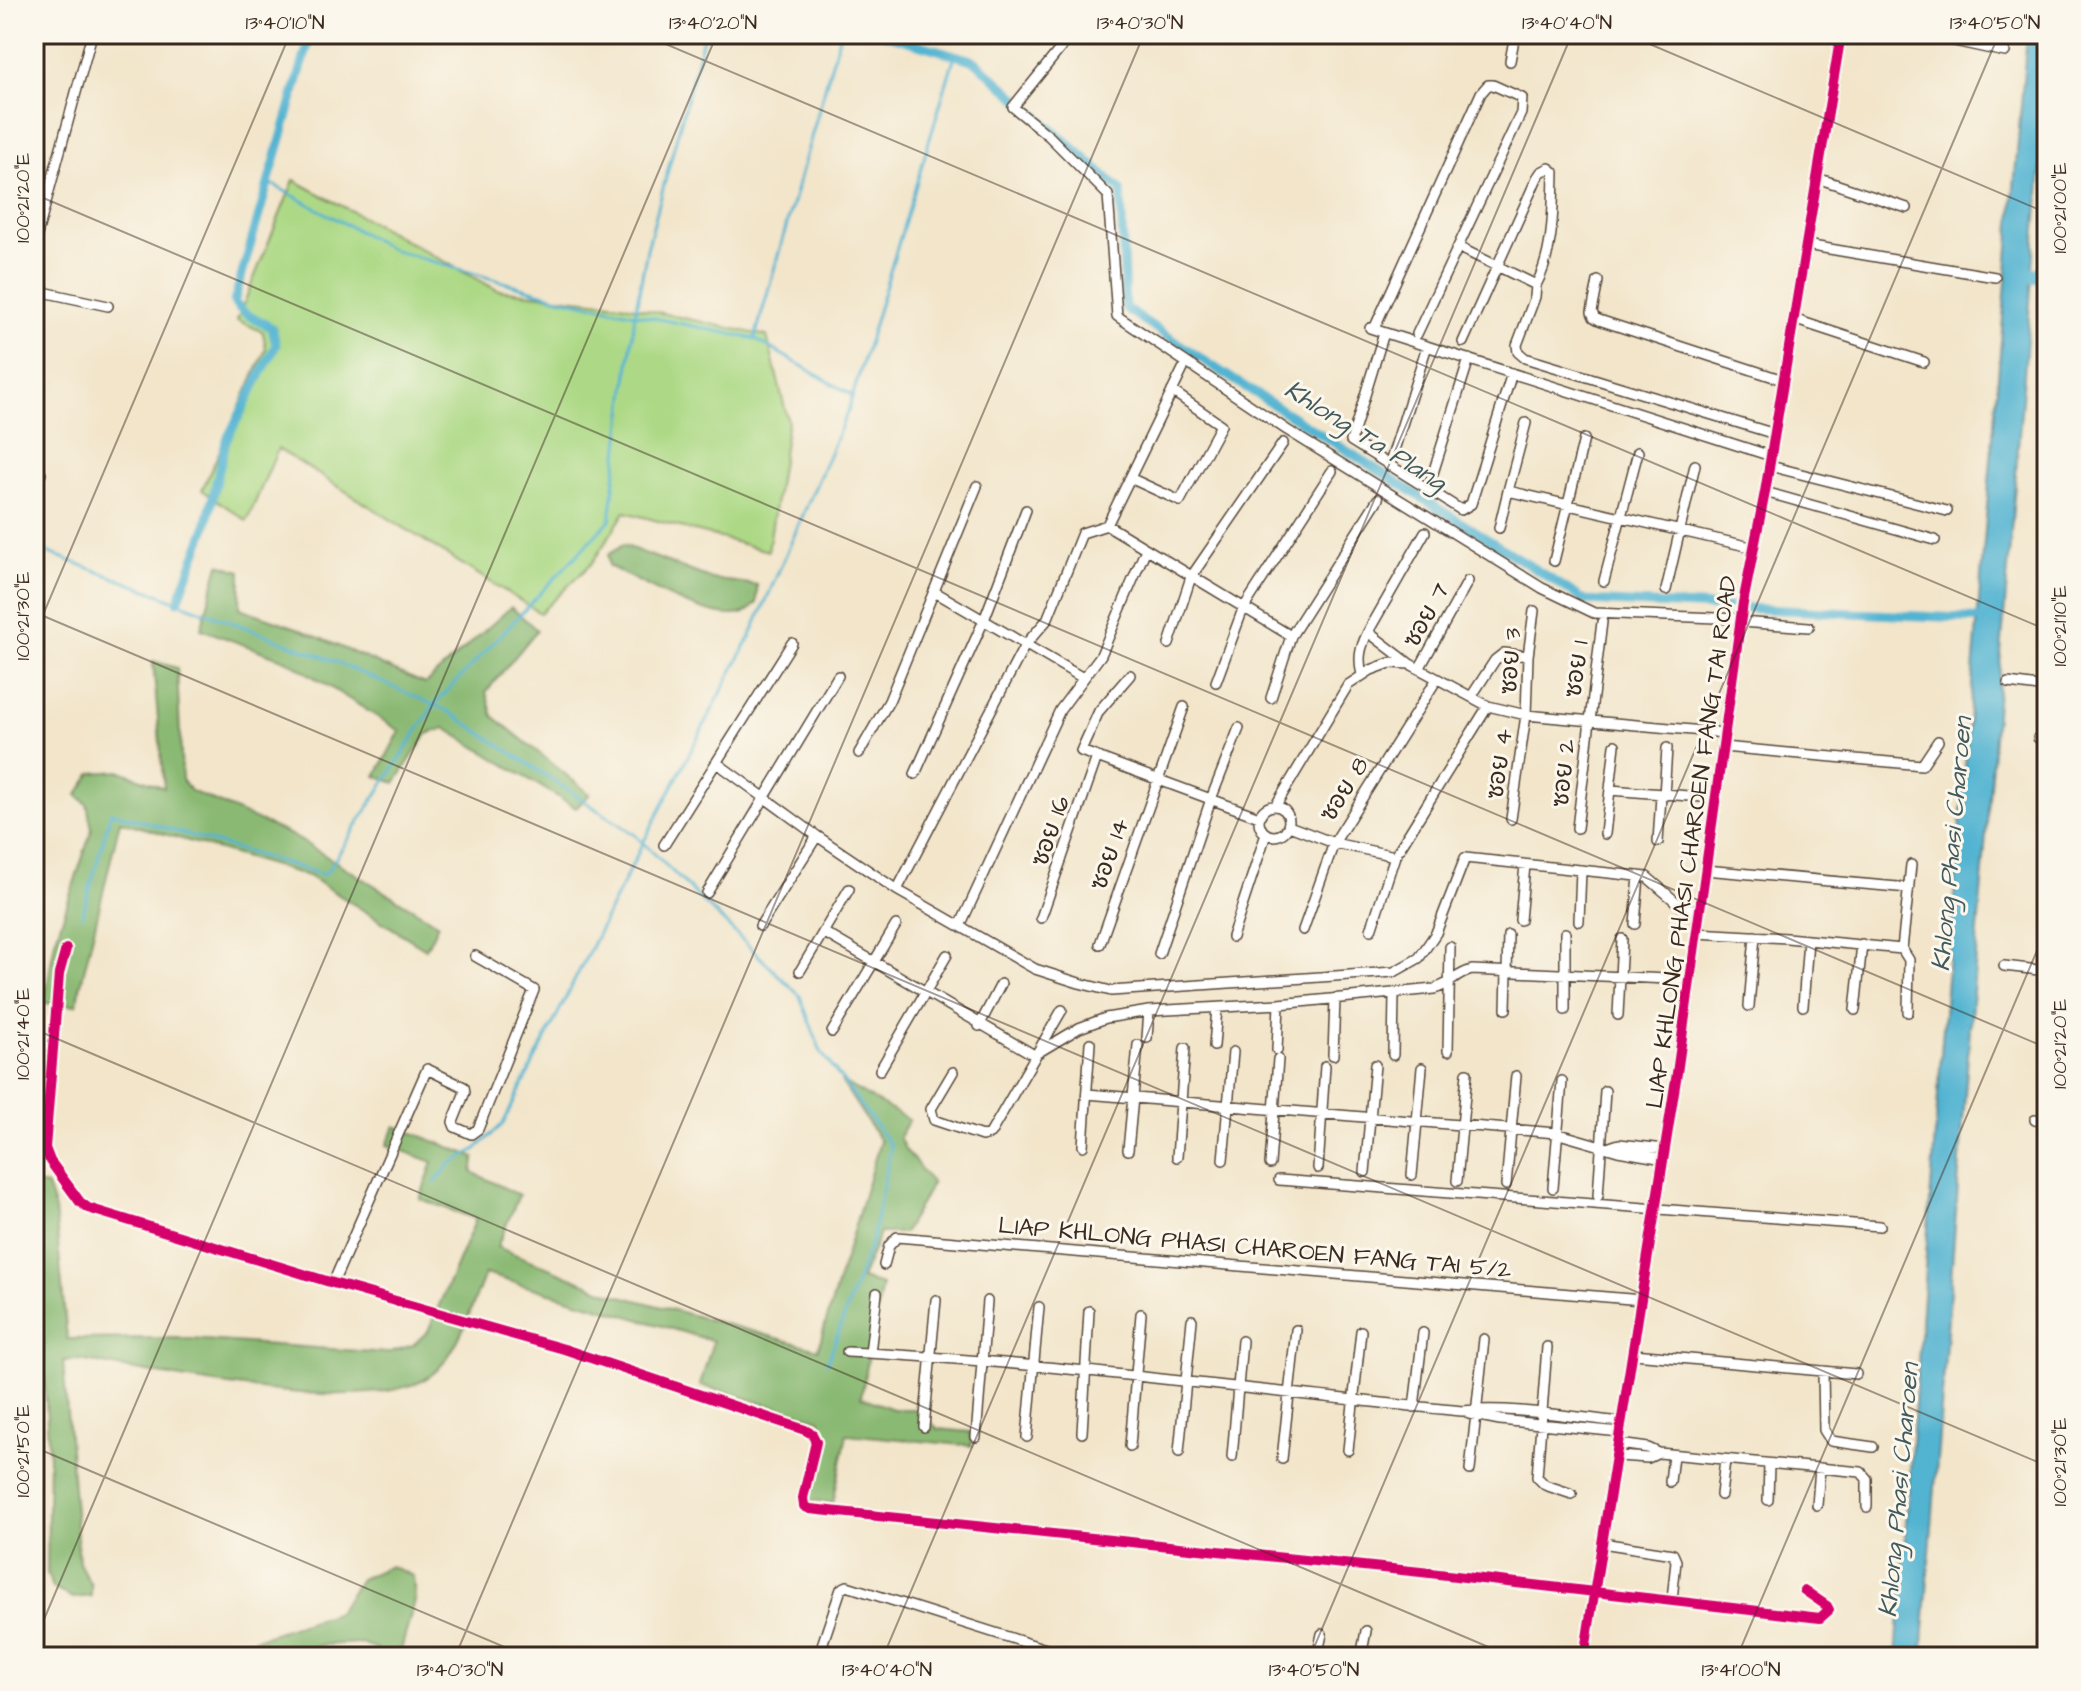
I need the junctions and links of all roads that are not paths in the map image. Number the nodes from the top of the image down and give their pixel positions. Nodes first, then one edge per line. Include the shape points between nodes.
1 (37, 34) edge
2 (92, 34) edge
3 (1072, 34) edge
4 (1515, 34) edge
5 (1841, 34) edge
6 (1922, 34) edge
7 (34, 45) edge
8 (2005, 52) dead end
9 (1510, 61) dead end
10 (1817, 178) junction
11 (1907, 208) dead end
12 (1806, 245) junction
13 (34, 246) edge
14 (1458, 247) junction
15 (1499, 266) junction
16 (1995, 277) dead end
17 (1598, 281) dead end
18 (1536, 285) junction
19 (34, 290) edge
20 (108, 306) dead end
21 (1793, 319) junction
22 (1376, 330) junction
23 (1417, 334) dead end
24 (1463, 342) dead end
25 (1427, 346) junction
26 (1469, 359) junction
27 (1924, 362) dead end
28 (1183, 369) dead end
29 (1512, 373) junction
30 (1783, 380) junction
31 (1172, 391) junction
32 (1526, 423) dead end
33 (1775, 434) junction
34 (1584, 439) dead end
35 (1283, 443) dead end
36 (1638, 452) dead end
37 (1770, 461) junction
38 (1695, 465) dead end
39 (1389, 466) junction
40 (1332, 471) dead end
41 (1130, 478) junction
42 (977, 486) dead end
43 (1428, 489) junction
44 (1508, 491) junction
45 (1765, 492) junction
46 (1378, 499) dead end
47 (1568, 505) junction
48 (1026, 510) dead end
49 (1947, 511) dead end
50 (1621, 517) junction
51 (1107, 525) junction
52 (1499, 528) dead end
53 (1681, 531) junction
54 (1425, 532) dead end
55 (1935, 540) dead end
56 (1755, 548) junction
57 (1146, 549) junction
58 (1554, 561) dead end
59 (1191, 577) junction
60 (1468, 581) dead end
61 (1604, 581) dead end
62 (1666, 590) dead end
63 (935, 592) junction
64 (1243, 609) junction
65 (1534, 611) dead end
66 (1741, 619) junction
67 (984, 620) junction
68 (1602, 622) dead end
69 (1809, 627) dead end
70 (1368, 632) junction
71 (1291, 636) junction
72 (792, 643) dead end
73 (1169, 644) dead end
74 (1025, 645) junction
75 (1528, 656) junction
76 (1414, 666) junction
77 (1130, 675) dead end
78 (1362, 675) junction
79 (838, 676) dead end
80 (1083, 678) junction
81 (1437, 679) junction
82 (1216, 682) dead end
83 (2008, 683) dead end
84 (2047, 688) edge
85 (1471, 697) junction
86 (1271, 698) dead end
87 (1488, 706) junction
88 (1184, 707) dead end
89 (1526, 715) junction
90 (1589, 721) junction
91 (1239, 728) dead end
92 (1725, 733) junction
93 (1938, 741) dead end
94 (1615, 745) dead end
95 (1723, 747) junction
96 (1667, 748) dead end
97 (859, 753) dead end
98 (1097, 757) junction
99 (717, 763) junction
100 (915, 774) dead end
101 (1157, 778) junction
102 (1610, 790) junction
103 (1665, 796) junction
104 (764, 797) junction
105 (1211, 799) junction
106 (1715, 800) junction
107 (1276, 805) junction
108 (1259, 817) junction
109 (1511, 819) dead end
110 (1289, 826) junction
111 (1577, 828) dead end
112 (1266, 834) junction
113 (1605, 834) dead end
114 (817, 836) junction
115 (1658, 842) dead end
116 (1334, 843) junction
117 (664, 845) dead end
118 (1395, 856) junction
119 (1525, 865) junction
120 (1911, 865) dead end
121 (1581, 870) junction
122 (1705, 870) junction
123 (1639, 876) junction
124 (1909, 888) junction
125 (849, 889) dead end
126 (897, 890) junction
127 (707, 893) dead end
128 (1699, 910) junction
129 (1041, 918) dead end
130 (1520, 920) dead end
131 (1579, 921) dead end
132 (1635, 924) dead end
133 (896, 925) dead end
134 (760, 926) dead end
135 (960, 926) junction
136 (1303, 930) dead end
137 (1371, 930) dead end
138 (823, 932) junction
139 (1565, 933) dead end
140 (1696, 933) junction
141 (1508, 935) dead end
142 (1755, 936) junction
143 (1232, 937) dead end
144 (1622, 939) dead end
145 (1808, 940) junction
146 (1100, 944) dead end
147 (1862, 944) junction
148 (1450, 947) dead end
149 (66, 949) dead end
150 (1902, 949) junction
151 (1159, 954) dead end
152 (947, 955) dead end
153 (475, 956) dead end
154 (874, 962) junction
155 (2004, 966) dead end
156 (800, 971) dead end
157 (1507, 971) junction
158 (2047, 971) edge
159 (1566, 972) junction
160 (1620, 976) junction
161 (1690, 980) junction
162 (1001, 984) dead end
163 (1448, 985) junction
164 (925, 992) junction
165 (1394, 994) junction
166 (1335, 999) junction
167 (1279, 1004) junction
168 (1749, 1006) dead end
169 (1803, 1006) dead end
170 (1217, 1008) junction
171 (1506, 1009) dead end
172 (1062, 1010) dead end
173 (1565, 1010) dead end
174 (1855, 1010) dead end
175 (1149, 1011) junction
176 (1908, 1012) dead end
177 (1618, 1015) dead end
178 (979, 1026) junction
179 (832, 1032) dead end
180 (1090, 1043) dead end
181 (1214, 1046) dead end
182 (1185, 1048) dead end
183 (1448, 1051) dead end
184 (1233, 1052) dead end
185 (1034, 1055) junction
186 (1333, 1055) dead end
187 (1393, 1055) dead end
188 (1375, 1065) dead end
189 (1325, 1066) dead end
190 (1422, 1068) dead end
191 (880, 1070) dead end
192 (953, 1072) dead end
193 (1467, 1073) dead end
194 (1516, 1076) dead end
195 (1562, 1081) dead end
196 (1605, 1091) dead end
197 (1087, 1094) junction
198 (1134, 1098) junction
199 (1180, 1102) junction
200 (1228, 1106) junction
201 (1275, 1109) junction
202 (1322, 1113) junction
203 (1369, 1117) junction
204 (2035, 1120) dead end
205 (1417, 1121) junction
206 (2047, 1122) edge
207 (1462, 1125) junction
208 (1511, 1129) junction
209 (1556, 1133) junction
210 (1083, 1146) dead end
211 (1605, 1146) junction
212 (1128, 1150) dead end
213 (1664, 1154) junction
214 (1177, 1157) dead end
215 (1223, 1160) dead end
216 (1270, 1164) dead end
217 (1318, 1168) dead end
218 (1365, 1172) dead end
219 (1412, 1175) dead end
220 (1279, 1180) dead end
221 (1457, 1181) dead end
222 (1506, 1185) dead end
223 (1553, 1188) dead end
224 (1598, 1196) dead end
225 (1657, 1210) junction
226 (1880, 1226) dead end
227 (884, 1265) dead end
228 (333, 1283) junction
229 (877, 1293) dead end
230 (936, 1300) dead end
231 (1642, 1300) junction
232 (987, 1301) dead end
233 (1039, 1307) dead end
234 (1089, 1311) dead end
235 (1141, 1314) dead end
236 (1192, 1320) dead end
237 (1296, 1330) dead end
238 (1361, 1331) dead end
239 (1423, 1333) dead end
240 (1484, 1339) dead end
241 (1242, 1341) dead end
242 (1547, 1347) dead end
243 (847, 1352) dead end
244 (870, 1353) junction
245 (1634, 1354) junction
246 (932, 1356) junction
247 (983, 1361) junction
248 (1034, 1366) junction
249 (1823, 1371) junction
250 (1085, 1372) junction
251 (1856, 1374) dead end
252 (1135, 1376) junction
253 (1186, 1380) junction
254 (1239, 1388) junction
255 (1289, 1393) junction
256 (1353, 1400) junction
257 (1414, 1407) junction
258 (1477, 1413) junction
259 (1542, 1418) junction
260 (924, 1427) dead end
261 (1082, 1433) dead end
262 (976, 1437) dead end
263 (1027, 1437) dead end
264 (1620, 1438) junction
265 (1130, 1446) dead end
266 (1873, 1447) dead end
267 (1348, 1450) dead end
268 (1179, 1452) dead end
269 (1673, 1455) junction
270 (1232, 1457) dead end
271 (1282, 1459) dead end
272 (1725, 1460) junction
273 (1769, 1464) junction
274 (1820, 1468) junction
275 (1470, 1470) dead end
276 (1670, 1482) dead end
277 (1572, 1494) dead end
278 (1721, 1495) dead end
279 (1768, 1500) dead end
280 (1817, 1505) dead end
281 (1867, 1507) dead end
282 (1602, 1543) junction
283 (1804, 1590) dead end
284 (1596, 1591) junction
285 (1672, 1600) junction
286 (1366, 1631) dead end
287 (1322, 1634) dead end
288 (820, 1652) edge
289 (852, 1657) edge
290 (1071, 1657) edge
291 (1317, 1657) edge
292 (1361, 1657) edge
293 (1584, 1657) edge

1 - 7 street
2 - 13 street
3 - 66 street via 1014,108 1108,195 1117,316 1287,430 1579,607 1605,615
4 - 9 street
5 - 10 street, LIAP KHLONG PHASI CHAROEN FANG TAI ROAD
6 - 8 street
10 - 11 street
10 - 12 street, LIAP KHLONG PHASI CHAROEN FANG TAI ROAD
12 - 16 street
12 - 21 street, LIAP KHLONG PHASI CHAROEN FANG TAI ROAD
14 - 15 street
14 - 22 street via 1523,105 1518,95 1493,85 1481,93
14 - 23 street
15 - 18 street
15 - 18 street via 1537,178 1552,169 1549,246
15 - 24 street
17 - 30 street via 1592,312 1599,320
18 - 33 street via 1517,345 1525,358
19 - 20 street
21 - 27 street
21 - 30 street, LIAP KHLONG PHASI CHAROEN FANG TAI ROAD
22 - 25 street
22 - 39 street via 1351,437 1353,444
25 - 26 street
25 - 39 street
26 - 29 street
26 - 43 street
28 - 31 street
29 - 37 street
29 - 43 street via 1471,504 1461,510
30 - 33 street, LIAP KHLONG PHASI CHAROEN FANG TAI ROAD
31 - 41 street
31 - 41 street via 1221,425 1180,501
32 - 44 street
33 - 37 street, LIAP KHLONG PHASI CHAROEN FANG TAI ROAD
34 - 47 street
35 - 59 street
36 - 50 street
37 - 45 street, LIAP KHLONG PHASI CHAROEN FANG TAI ROAD
37 - 49 street
38 - 53 street
39 - 43 street
40 - 64 street
41 - 51 street
42 - 63 street
44 - 47 street
44 - 52 street
45 - 55 street
45 - 56 street, LIAP KHLONG PHASI CHAROEN FANG TAI ROAD
46 - 71 street
47 - 50 street
47 - 58 street
48 - 67 street
50 - 53 street
50 - 61 street
51 - 57 street
51 - 74 street via 1082,533 1047,620
53 - 56 street
53 - 62 street
54 - 70 street
56 - 66 street, LIAP KHLONG PHASI CHAROEN FANG TAI ROAD
57 - 59 street
57 - 80 street via 1101,655
59 - 64 street
59 - 73 street
60 - 76 street, ซอย 7
63 - 67 street
63 - 97 street via 889,701
64 - 71 street
64 - 82 street
65 - 75 street, ซอย 3
66 - 69 street
66 - 92 street, LIAP KHLONG PHASI CHAROEN FANG TAI ROAD
67 - 74 street
67 - 100 street
68 - 90 street, ซอย 1
70 - 76 street
70 - 78 street via 1359,660
71 - 86 street
72 - 99 street
74 - 80 street
74 - 126 street
75 - 85 street via 1504,653
75 - 89 street, ซอย 3
76 - 78 street via 1390,663
76 - 81 street
77 - 98 street via 1099,711 1081,751
78 - 107 street via 1348,685
79 - 104 street
80 - 135 street via 1060,710
81 - 85 street
81 - 116 street, ซอย 8
83 - 84 street
85 - 87 street
87 - 89 street
87 - 118 street
88 - 101 street, ซอย 14
89 - 90 street
89 - 109 street, ซอย 4
90 - 92 street
90 - 111 street, ซอย 2
91 - 105 street
92 - 95 street, LIAP KHLONG PHASI CHAROEN FANG TAI ROAD
93 - 95 street via 1922,765
94 - 102 street
95 - 106 street, LIAP KHLONG PHASI CHAROEN FANG TAI ROAD
96 - 103 street
98 - 101 street
98 - 129 street, ซอย 16
99 - 104 street
99 - 117 street
101 - 105 street
101 - 146 street, ซอย 14
102 - 103 street
102 - 113 street
103 - 106 street
103 - 115 street
104 - 114 street
104 - 127 street
105 - 108 street
105 - 151 street
106 - 122 street, LIAP KHLONG PHASI CHAROEN FANG TAI ROAD
107 - 108 street
107 - 110 street via 1286,810
108 - 112 street
110 - 112 street via 1277,836
110 - 116 street
112 - 143 street
114 - 126 street
114 - 134 street
116 - 118 street
116 - 136 street, ซอย 8
118 - 137 street
119 - 121 street
119 - 130 street
119 - 135 street via 1465,858 1436,933 1419,958 1394,972 1111,991 1035,969
120 - 124 street
121 - 123 street
121 - 131 street
122 - 124 street
122 - 128 street, LIAP KHLONG PHASI CHAROEN FANG TAI ROAD
123 - 128 street via 1682,907
123 - 132 street
124 - 150 street
125 - 138 street
126 - 135 street
128 - 140 street, LIAP KHLONG PHASI CHAROEN FANG TAI ROAD
133 - 154 street
138 - 154 street
138 - 156 street
139 - 159 street
140 - 142 street
140 - 161 street, LIAP KHLONG PHASI CHAROEN FANG TAI ROAD
141 - 157 street
142 - 145 street
142 - 168 street
144 - 160 street
145 - 147 street
145 - 169 street
147 - 150 street
147 - 174 street
148 - 163 street
149 - 228 street via 59,974 45,1148 80,1202
150 - 176 street via 1909,960
152 - 164 street
153 - 228 street via 534,990 478,1129 471,1134 453,1122 464,1087 427,1069
154 - 164 street
154 - 179 street
155 - 158 street
157 - 159 street
157 - 163 street via 1472,970 1458,974
157 - 171 street
159 - 160 street
159 - 173 street
160 - 161 street
160 - 177 street
161 - 213 street, LIAP KHLONG PHASI CHAROEN FANG TAI ROAD
162 - 178 street
163 - 165 street
163 - 183 street
164 - 178 street
164 - 191 street
165 - 166 street
165 - 187 street
166 - 167 street
166 - 186 street
167 - 170 street
167 - 201 street
170 - 175 street
170 - 181 street
172 - 185 street
175 - 185 street via 1079,1028
175 - 198 street
178 - 185 street
180 - 197 street
182 - 199 street
184 - 200 street
185 - 192 street via 994,1128 982,1136 931,1115
188 - 203 street
189 - 202 street
190 - 205 street
193 - 207 street
194 - 208 street
195 - 209 street
196 - 211 street
197 - 198 street
197 - 210 street
198 - 199 street
198 - 212 street
199 - 200 street
199 - 214 street
200 - 201 street
200 - 215 street
201 - 202 street
201 - 216 street
202 - 203 street
202 - 217 street
203 - 205 street
203 - 218 street
204 - 206 street
205 - 207 street
205 - 219 street
207 - 208 street
207 - 221 street
208 - 209 street
208 - 222 street
209 - 211 street
209 - 223 street
211 - 213 street
211 - 224 street
213 - 225 street, LIAP KHLONG PHASI CHAROEN FANG TAI ROAD
220 - 225 street
225 - 226 street
225 - 231 street, LIAP KHLONG PHASI CHAROEN FANG TAI ROAD
227 - 231 street, LIAP KHLONG PHASI CHAROEN FANG TAI 5/2 via 897,1237
228 - 284 street via 564,1349 805,1430 816,1442 803,1498 810,1509
229 - 244 street
230 - 246 street
231 - 245 street, LIAP KHLONG PHASI CHAROEN FANG TAI ROAD
232 - 247 street
233 - 248 street
234 - 250 street
235 - 252 street
236 - 253 street
237 - 255 street
238 - 256 street
239 - 257 street
240 - 258 street
241 - 254 street
242 - 259 street
243 - 244 street
244 - 246 street
245 - 249 street
245 - 264 street, LIAP KHLONG PHASI CHAROEN FANG TAI ROAD
246 - 247 street
246 - 260 street
247 - 248 street
247 - 262 street
248 - 250 street
248 - 263 street
249 - 251 street
249 - 266 street via 1826,1437
250 - 252 street
250 - 261 street
252 - 253 street
252 - 265 street
253 - 254 street
253 - 268 street
254 - 255 street
254 - 270 street
255 - 256 street
255 - 271 street
256 - 257 street
256 - 267 street
257 - 258 street
258 - 259 street
258 - 275 street
259 - 264 street
259 - 277 street via 1537,1477
264 - 269 street
264 - 282 street, LIAP KHLONG PHASI CHAROEN FANG TAI ROAD
269 - 272 street
269 - 276 street
272 - 273 street
272 - 278 street
273 - 274 street
273 - 279 street
274 - 280 street
274 - 281 street via 1865,1474
282 - 284 street, LIAP KHLONG PHASI CHAROEN FANG TAI ROAD
282 - 285 street via 1673,1554
283 - 285 street via 1827,1606 1824,1616
284 - 285 street
284 - 293 street, LIAP KHLONG PHASI CHAROEN FANG TAI ROAD
286 - 292 street
287 - 291 street
288 - 289 street
288 - 290 street via 841,1589 847,1586

